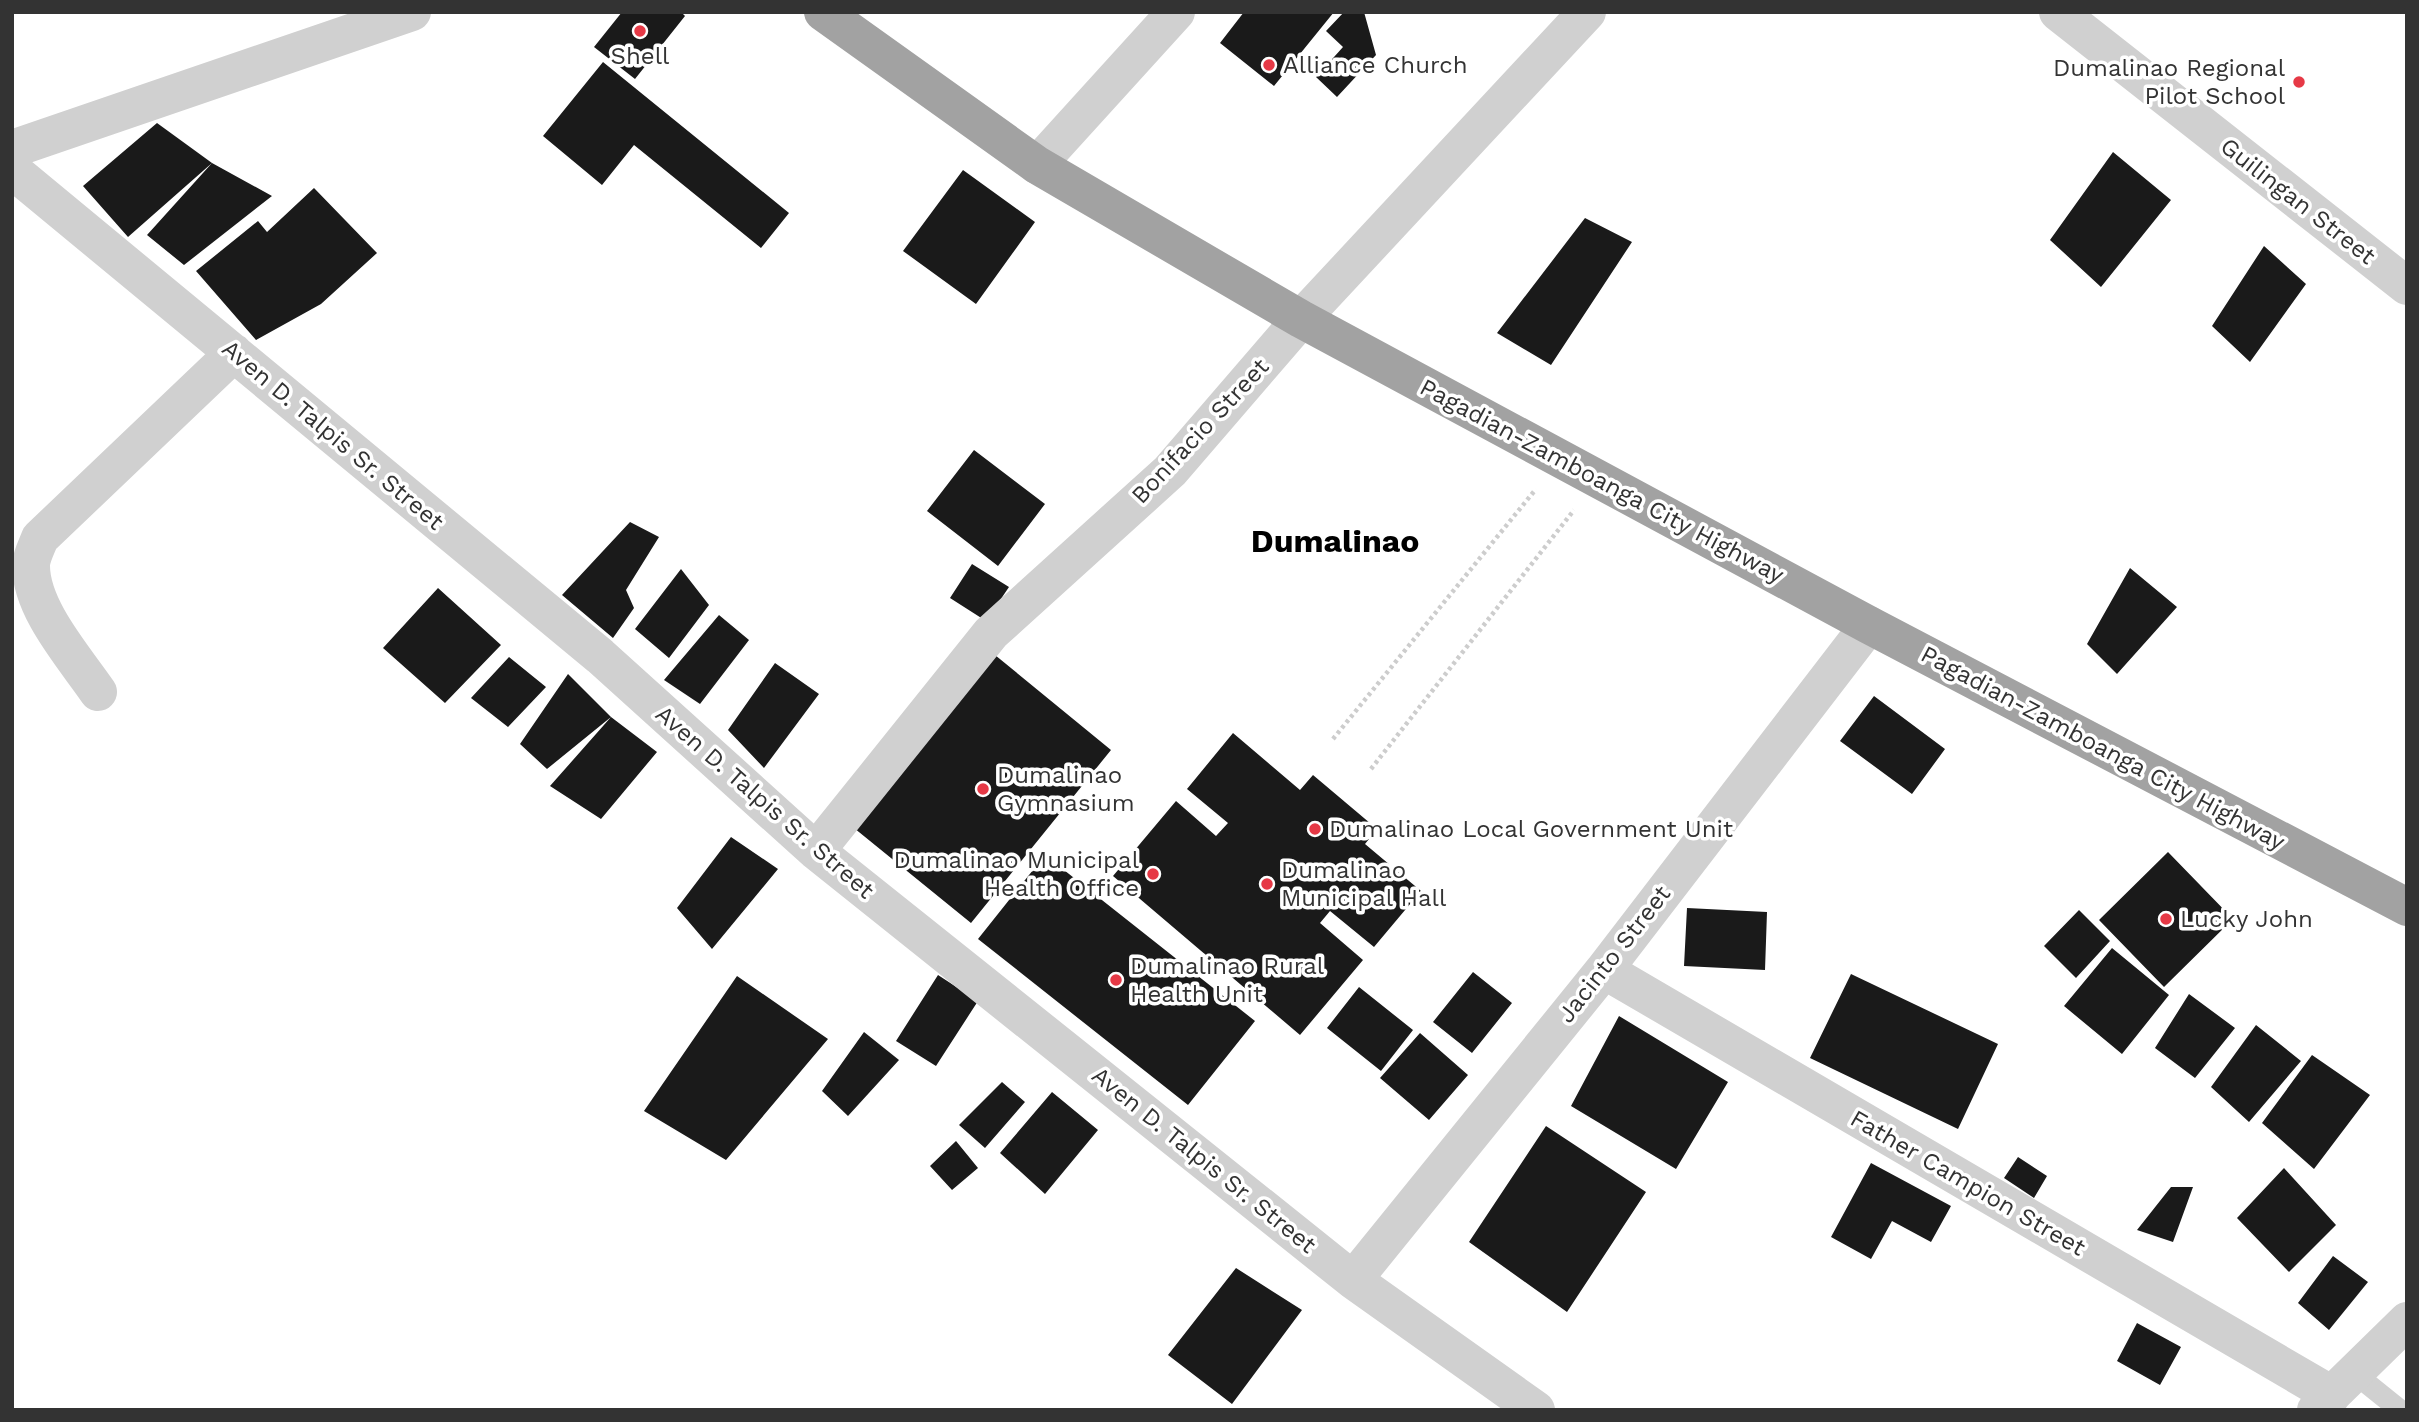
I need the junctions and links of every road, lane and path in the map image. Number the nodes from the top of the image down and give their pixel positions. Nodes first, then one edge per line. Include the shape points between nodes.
1 (412, 12) edge
2 (823, 12) edge
3 (1177, 12) edge
4 (1587, 12) edge
5 (2058, 12) edge
6 (12, 149) edge
7 (1037, 165) junction
8 (12, 170) edge
9 (2407, 286) edge
10 (1301, 319) junction
11 (234, 353) junction
12 (1561, 459) junction
13 (1599, 479) junction
14 (1869, 625) junction
15 (98, 692) dead end
16 (1333, 738) dead end
17 (1371, 769) dead end
18 (816, 851) junction
19 (2407, 907) edge
20 (1604, 970) junction
21 (1353, 1280) junction
22 (2407, 1321) edge
23 (2334, 1393) edge
24 (1536, 1410) edge
25 (2400, 1410) edge

1 - 6 street
2 - 7 highway, Pagadian-Zamboanga City Highway
3 - 7 street
4 - 10 street, Bonifacio Street
5 - 9 street, Guilingan Street
7 - 10 highway, Pagadian-Zamboanga City Highway
8 - 11 street, Aven D. Talpis Sr. Street
10 - 12 highway, Pagadian-Zamboanga City Highway
10 - 18 street, Bonifacio Street via 1170,471 991,633
11 - 15 street via 40,538 31,562 34,588 49,621
11 - 18 street, Aven D. Talpis Sr. Street via 600,656
12 - 13 highway, Pagadian-Zamboanga City Highway
12 - 16 path
13 - 14 highway, Pagadian-Zamboanga City Highway
13 - 17 path
14 - 19 highway, Pagadian-Zamboanga City Highway
14 - 20 street, Jacinto Street
18 - 21 street, Aven D. Talpis Sr. Street
20 - 21 street, Jacinto Street
20 - 23 street, Father Campion Street
21 - 24 street, Aven D. Talpis Sr. Street
22 - 23 street
23 - 25 lane

